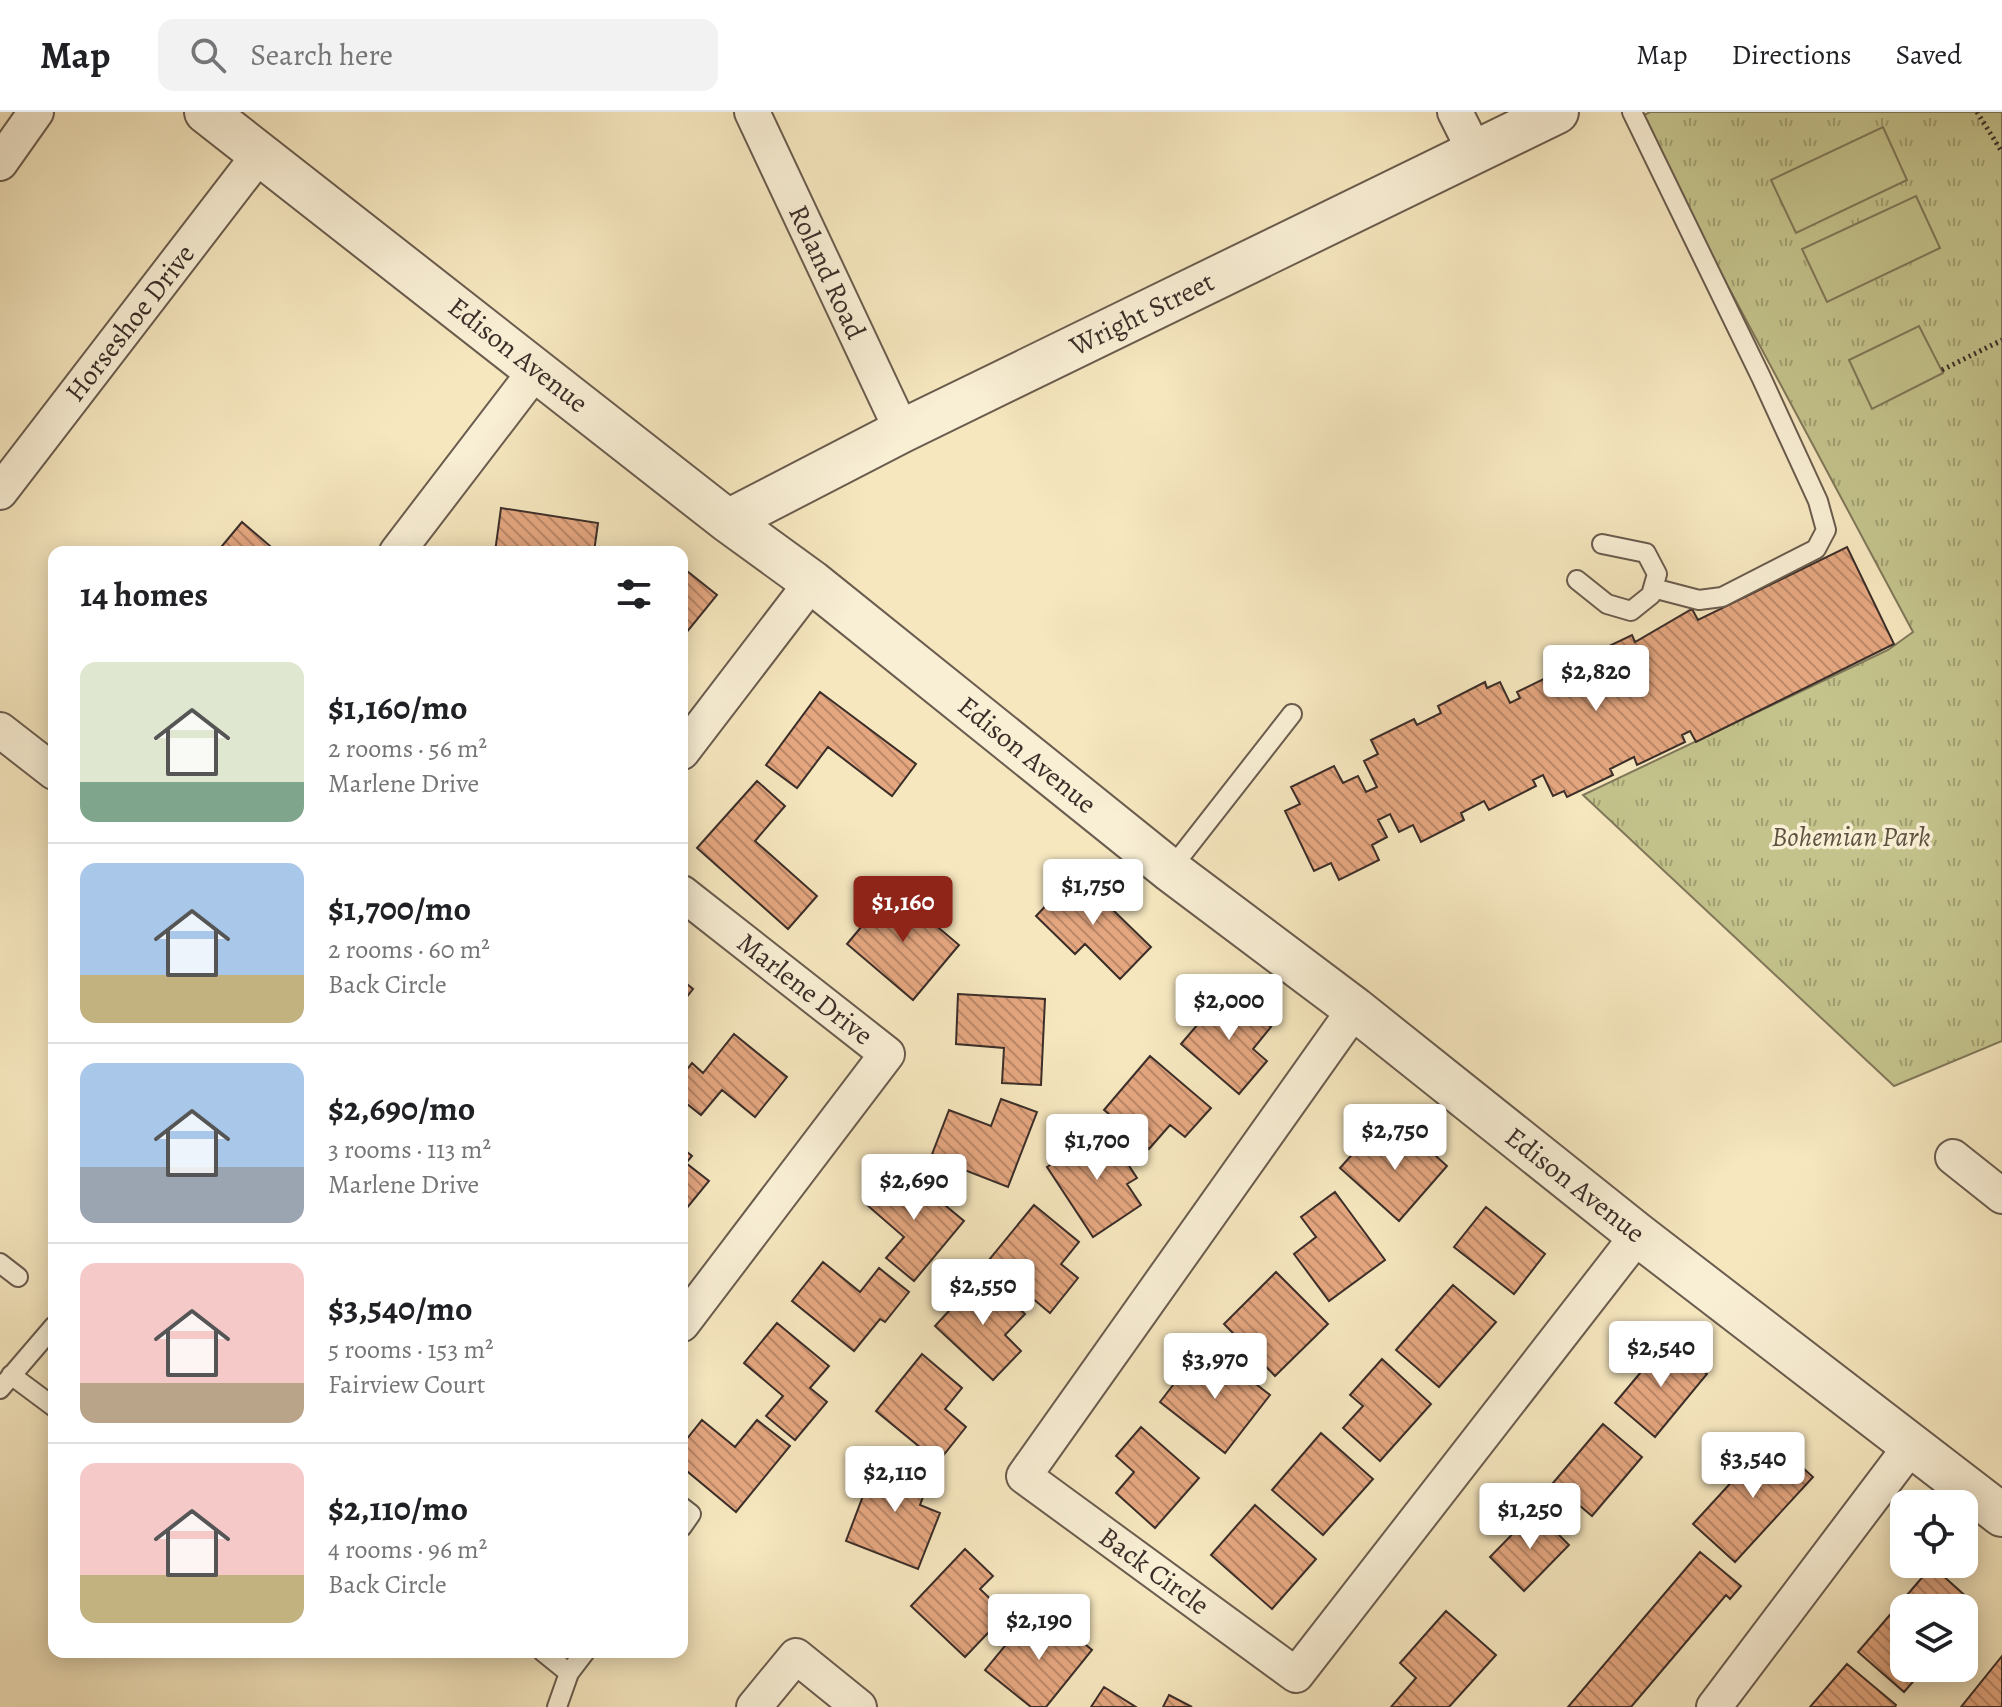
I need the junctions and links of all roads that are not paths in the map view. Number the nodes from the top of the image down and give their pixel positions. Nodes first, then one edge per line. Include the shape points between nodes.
1 (36, 112) edge
2 (206, 112) edge
3 (752, 112) edge
4 (1455, 112) edge
5 (1557, 112) edge
6 (1632, 112) edge
7 (1475, 152) junction
8 (259, 155) junction
9 (0, 163) edge
10 (537, 369) junction
11 (902, 431) junction
12 (0, 492) edge
13 (728, 521) junction
14 (1602, 544) dead end
15 (402, 546) edge
16 (1577, 580) dead end
17 (812, 582) junction
18 (1653, 588) junction
19 (1292, 714) dead end
20 (0, 730) edge
21 (688, 744) edge
22 (48, 767) edge
23 (1170, 870) junction
24 (688, 898) edge
25 (1355, 1009) junction
26 (1953, 1157) dead end
27 (2002, 1196) edge
28 (1638, 1235) junction
29 (0, 1263) edge
30 (18, 1277) dead end
31 (688, 1316) edge
32 (48, 1333) edge
33 (6, 1382) edge
34 (48, 1404) edge
35 (1911, 1446) junction
36 (2002, 1515) edge
37 (550, 1658) edge
38 (580, 1658) edge
39 (569, 1673) junction
40 (557, 1707) edge
41 (754, 1707) edge
42 (859, 1707) edge
43 (1714, 1707) edge

1 - 9 street
2 - 8 street, Edison Avenue
3 - 11 street, Roland Road
4 - 7 street
5 - 7 street, Wright Street
6 - 18 lane via 1806,473 1826,530 1816,549 1722,597 1699,600
7 - 11 street, Wright Street
8 - 10 street, Edison Avenue
8 - 12 street, Horseshoe Drive
10 - 13 street, Edison Avenue
10 - 15 street
11 - 13 street, Wright Street
13 - 17 street, Edison Avenue
14 - 18 lane via 1646,553 1657,574
16 - 18 lane via 1607,604 1631,611
17 - 21 street
17 - 23 street, Edison Avenue
19 - 23 lane
20 - 22 street
23 - 25 street, Edison Avenue
24 - 31 street, Marlene Drive via 887,1054
25 - 28 street, Edison Avenue
25 - 28 street, Back Circle via 1024,1476 1296,1675
26 - 27 street
28 - 35 street, Edison Avenue
29 - 30 lane
32 - 33 lane
33 - 34 lane
35 - 36 street, Edison Avenue
35 - 43 street
37 - 39 lane
38 - 39 lane
39 - 40 lane
41 - 42 street via 796,1656

